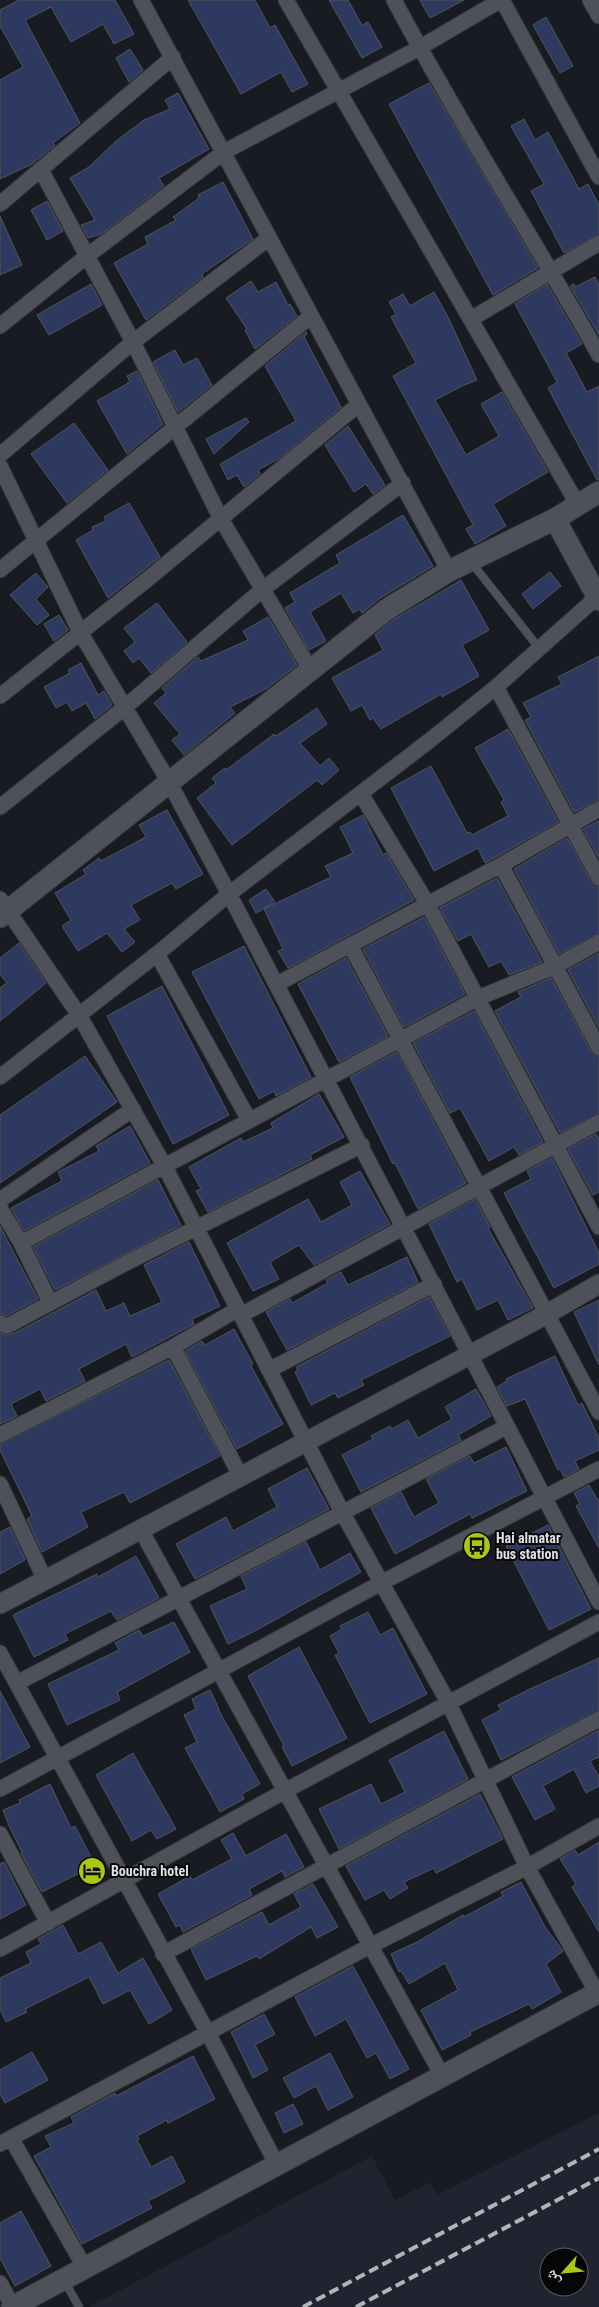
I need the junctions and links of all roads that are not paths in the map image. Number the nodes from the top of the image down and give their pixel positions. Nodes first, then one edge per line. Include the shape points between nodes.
1 (141, 0) edge
2 (286, 0) edge
3 (394, 0) edge
4 (502, 0) edge
5 (590, 0) edge
6 (599, 16) edge
7 (419, 48) junction
8 (173, 58) junction
9 (338, 92) junction
10 (224, 152) junction
11 (41, 170) junction
12 (599, 178) edge
13 (0, 204) edge
14 (269, 238) junction
15 (599, 243) edge
16 (88, 256) junction
17 (552, 271) junction
18 (311, 316) junction
19 (471, 319) junction
20 (0, 326) edge
21 (133, 342) junction
22 (599, 356) edge
23 (359, 404) junction
24 (175, 428) junction
25 (0, 455) edge
26 (0, 466) edge
27 (403, 483) junction
28 (599, 492) edge
29 (578, 505) junction
30 (221, 519) junction
31 (555, 519) junction
32 (36, 539) junction
33 (470, 560) junction
34 (0, 570) edge
35 (449, 571) junction
36 (263, 589) junction
37 (596, 590) edge
38 (80, 632) junction
39 (540, 648) junction
40 (310, 669) junction
41 (496, 687) junction
42 (0, 696) edge
43 (124, 708) junction
44 (169, 782) junction
45 (361, 794) junction
46 (0, 807) edge
47 (599, 809) edge
48 (570, 825) junction
49 (501, 864) junction
50 (599, 878) edge
51 (229, 894) junction
52 (427, 903) junction
53 (3, 908) edge
54 (599, 942) edge
55 (350, 945) junction
56 (157, 954) junction
57 (556, 966) junction
58 (277, 984) junction
59 (478, 998) junction
60 (79, 1015) junction
61 (401, 1040) junction
62 (599, 1048) edge
63 (0, 1077) edge
64 (327, 1079) junction
65 (133, 1109) junction
66 (249, 1120) junction
67 (599, 1122) edge
68 (362, 1145) junction
69 (556, 1146) junction
70 (164, 1165) junction
71 (480, 1186) junction
72 (0, 1200) edge
73 (0, 1208) edge
74 (197, 1227) junction
75 (599, 1227) edge
76 (405, 1228) junction
77 (21, 1243) junction
78 (434, 1284) junction
79 (599, 1284) edge
80 (50, 1302) junction
81 (240, 1312) junction
82 (548, 1314) junction
83 (0, 1323) edge
84 (173, 1347) junction
85 (470, 1355) junction
86 (269, 1370) junction
87 (599, 1412) edge
88 (506, 1426) junction
89 (0, 1435) edge
90 (307, 1442) junction
91 (599, 1469) edge
92 (241, 1477) junction
93 (0, 1484) edge
94 (544, 1498) junction
95 (342, 1512) junction
96 (141, 1530) junction
97 (45, 1580) junction
98 (380, 1583) junction
99 (178, 1598) junction
100 (599, 1602) edge
101 (0, 1604) edge
102 (599, 1622) edge
103 (0, 1653) edge
104 (219, 1670) junction
105 (17, 1683) junction
106 (448, 1702) junction
107 (599, 1719) edge
108 (56, 1758) junction
109 (486, 1779) junction
110 (0, 1789) edge
111 (285, 1791) junction
112 (599, 1826) edge
113 (0, 1834) edge
114 (326, 1865) junction
115 (527, 1867) junction
116 (123, 1880) junction
117 (48, 1923) junction
118 (370, 1946) junction
119 (0, 1949) edge
120 (164, 1954) junction
121 (598, 1992) edge
122 (208, 2033) junction
123 (443, 2077) junction
124 (6, 2141) edge
125 (277, 2165) junction
126 (85, 2268) junction
127 (63, 2279) junction
128 (0, 2283) edge
129 (12, 2307) edge
130 (79, 2307) edge

1 - 8 street
2 - 9 street
3 - 7 street
4 - 7 street
4 - 12 street
5 - 6 street
7 - 9 street
7 - 17 street
8 - 10 street
8 - 11 street
9 - 10 street
9 - 19 street
10 - 14 street
10 - 16 street
11 - 13 street
11 - 16 street
14 - 18 street
14 - 21 street
15 - 17 street
16 - 20 street
16 - 21 street
17 - 19 street
17 - 22 street
18 - 23 street
18 - 24 street
19 - 29 street
21 - 24 street
21 - 25 street
23 - 27 street
23 - 30 street
24 - 30 street
24 - 32 street
26 - 32 street
27 - 35 street
27 - 36 street
28 - 29 main road
29 - 31 main road
30 - 36 street
30 - 38 street
31 - 33 main road
31 - 37 main road
32 - 34 street
32 - 38 street
33 - 35 main road
33 - 39 lane
35 - 40 main road via 386,610
36 - 40 street
36 - 43 street
37 - 39 street
38 - 42 street
38 - 43 street
39 - 41 street
40 - 44 main road
41 - 45 street
41 - 48 street
43 - 44 street
43 - 46 street
44 - 51 street
44 - 53 main road
45 - 51 street
45 - 52 street
47 - 48 street
48 - 49 street
48 - 50 street
49 - 52 street
49 - 57 street
51 - 56 street
51 - 58 street
52 - 55 street
52 - 59 street
53 - 60 street
54 - 57 street
55 - 58 street
55 - 61 street
56 - 60 street
56 - 66 street
57 - 59 street
57 - 62 street
58 - 64 street
59 - 61 street
59 - 69 street
60 - 63 street
60 - 65 street
61 - 64 street
61 - 71 street
64 - 66 street
64 - 68 street
65 - 70 street
65 - 72 street
66 - 70 street
67 - 69 street
68 - 74 street
68 - 76 street
69 - 71 street
69 - 75 street
70 - 74 street
70 - 77 street
71 - 76 street
71 - 82 street
73 - 77 street
74 - 80 street
74 - 81 street
76 - 78 street
76 - 81 street
77 - 80 street
78 - 85 street
78 - 86 street
79 - 82 street
80 - 83 street via 11,1324
81 - 84 street
81 - 86 street
82 - 85 street
82 - 87 street
84 - 89 street
84 - 92 street
85 - 88 street
85 - 90 street
86 - 90 street
88 - 94 street
88 - 95 street
90 - 92 street
90 - 95 street
91 - 94 street
92 - 96 street
93 - 97 street
94 - 98 street
94 - 100 street
95 - 98 street
95 - 99 street
96 - 97 street
96 - 99 street
97 - 101 street
98 - 104 street
98 - 106 street
99 - 104 street
99 - 105 street
102 - 106 street
103 - 105 street
104 - 108 street
104 - 111 street
105 - 108 street
106 - 109 street
106 - 111 street
107 - 109 street
108 - 110 street
108 - 116 street
109 - 114 street
109 - 115 street
111 - 114 street
111 - 116 street
112 - 115 street
113 - 117 street
114 - 118 street
114 - 120 street
115 - 118 street
115 - 121 street
116 - 117 street
116 - 120 street
117 - 119 street
118 - 122 street
118 - 123 street
120 - 122 street
121 - 123 main road
122 - 124 street
122 - 125 street
123 - 125 main road
124 - 126 street
125 - 126 main road
126 - 127 main road
127 - 129 main road
127 - 130 lane
128 - 129 street

